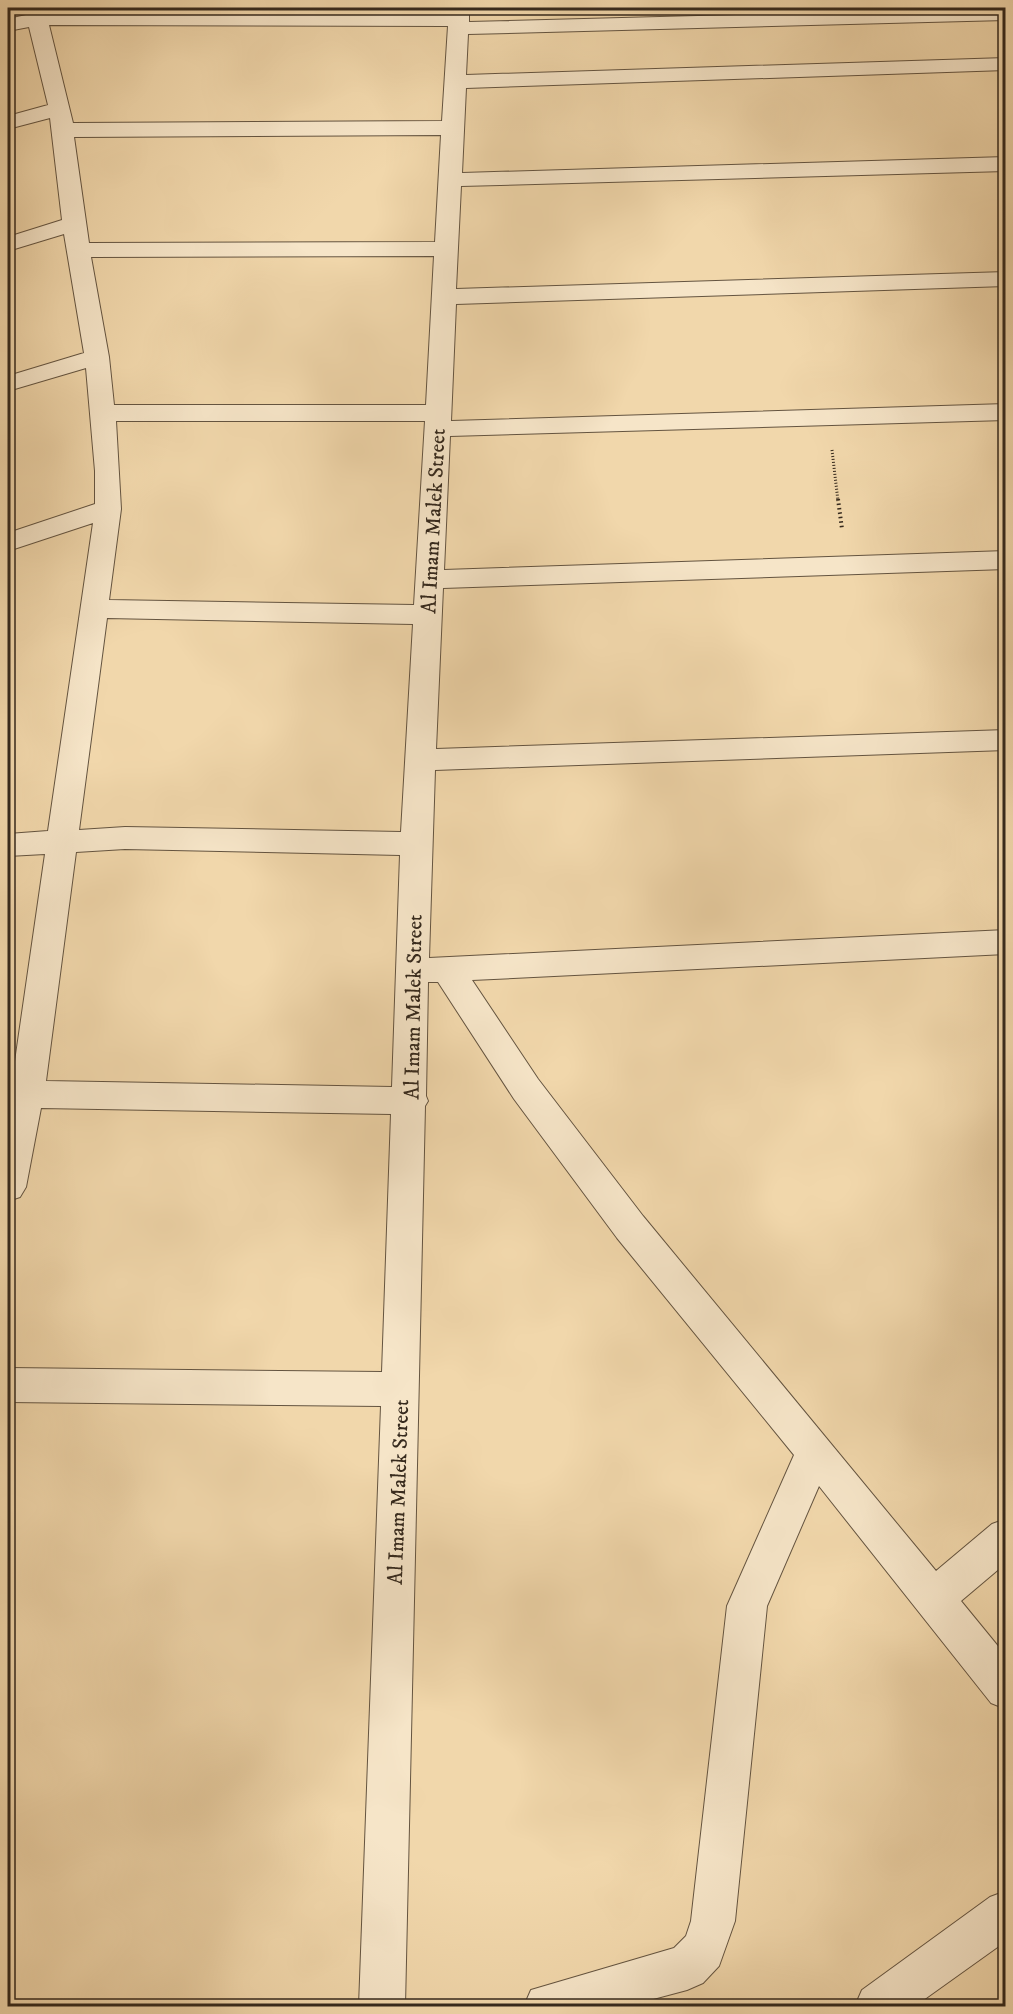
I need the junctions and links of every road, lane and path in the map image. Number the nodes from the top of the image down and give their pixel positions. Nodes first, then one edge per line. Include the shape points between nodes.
1 (36, 13) edge
2 (259, 14) edge
3 (1005, 14) edge
4 (458, 18) edge
5 (8, 25) edge
6 (1005, 64) edge
7 (455, 82) junction
8 (61, 119) junction
9 (8, 123) edge
10 (453, 128) junction
11 (1005, 164) edge
12 (450, 180) junction
13 (76, 237) junction
14 (8, 244) edge
15 (446, 249) junction
16 (1005, 279) edge
17 (444, 297) junction
18 (97, 357) junction
19 (8, 384) edge
20 (1005, 412) edge
21 (102, 413) junction
22 (827, 417) junction
23 (438, 421) junction
24 (108, 509) junction
25 (8, 542) edge
26 (1005, 560) edge
27 (847, 565) junction
28 (430, 579) junction
29 (95, 609) junction
30 (428, 615) junction
31 (1005, 740) edge
32 (421, 760) junction
33 (63, 839) junction
34 (416, 844) junction
35 (8, 845) edge
36 (1005, 942) edge
37 (430, 970) junction
38 (17, 1095) edge
39 (411, 1101) junction
40 (8, 1187) edge
41 (8, 1385) edge
42 (401, 1389) junction
43 (815, 1451) junction
44 (1005, 1537) edge
45 (934, 1598) junction
46 (1005, 1689) edge
47 (1005, 1913) edge
48 (381, 2007) edge
49 (547, 2007) edge
50 (878, 2007) edge

1 - 2 street
1 - 5 street
1 - 8 street
2 - 4 street
3 - 4 street
4 - 7 street, Al Imam Malek Street
6 - 7 street
7 - 10 street, Al Imam Malek Street
8 - 9 street
8 - 10 street
8 - 13 street
10 - 12 street, Al Imam Malek Street
11 - 12 street
12 - 15 street, Al Imam Malek Street
13 - 14 street
13 - 15 street
13 - 18 street
15 - 17 street, Al Imam Malek Street
16 - 17 street
17 - 23 street, Al Imam Malek Street
18 - 19 street
18 - 21 street
20 - 22 street
21 - 23 street
21 - 24 street
22 - 23 street
22 - 27 path
23 - 28 street, Al Imam Malek Street
24 - 25 street
24 - 29 street
26 - 27 street
27 - 28 street
28 - 30 street, Al Imam Malek Street
29 - 30 street
29 - 33 street
30 - 32 street, Al Imam Malek Street
31 - 32 street
32 - 34 street, Al Imam Malek Street
33 - 34 street
33 - 35 street
33 - 38 street
34 - 37 street, Al Imam Malek Street
36 - 37 street
37 - 39 street, Al Imam Malek Street
37 - 43 street via 630,1227
38 - 39 street
38 - 40 street
39 - 42 street, Al Imam Malek Street
41 - 42 street
42 - 48 street, Al Imam Malek Street
43 - 45 street
43 - 49 street via 747,1606 712,1921 703,1950 687,1967
44 - 45 street
45 - 46 street
47 - 50 street

